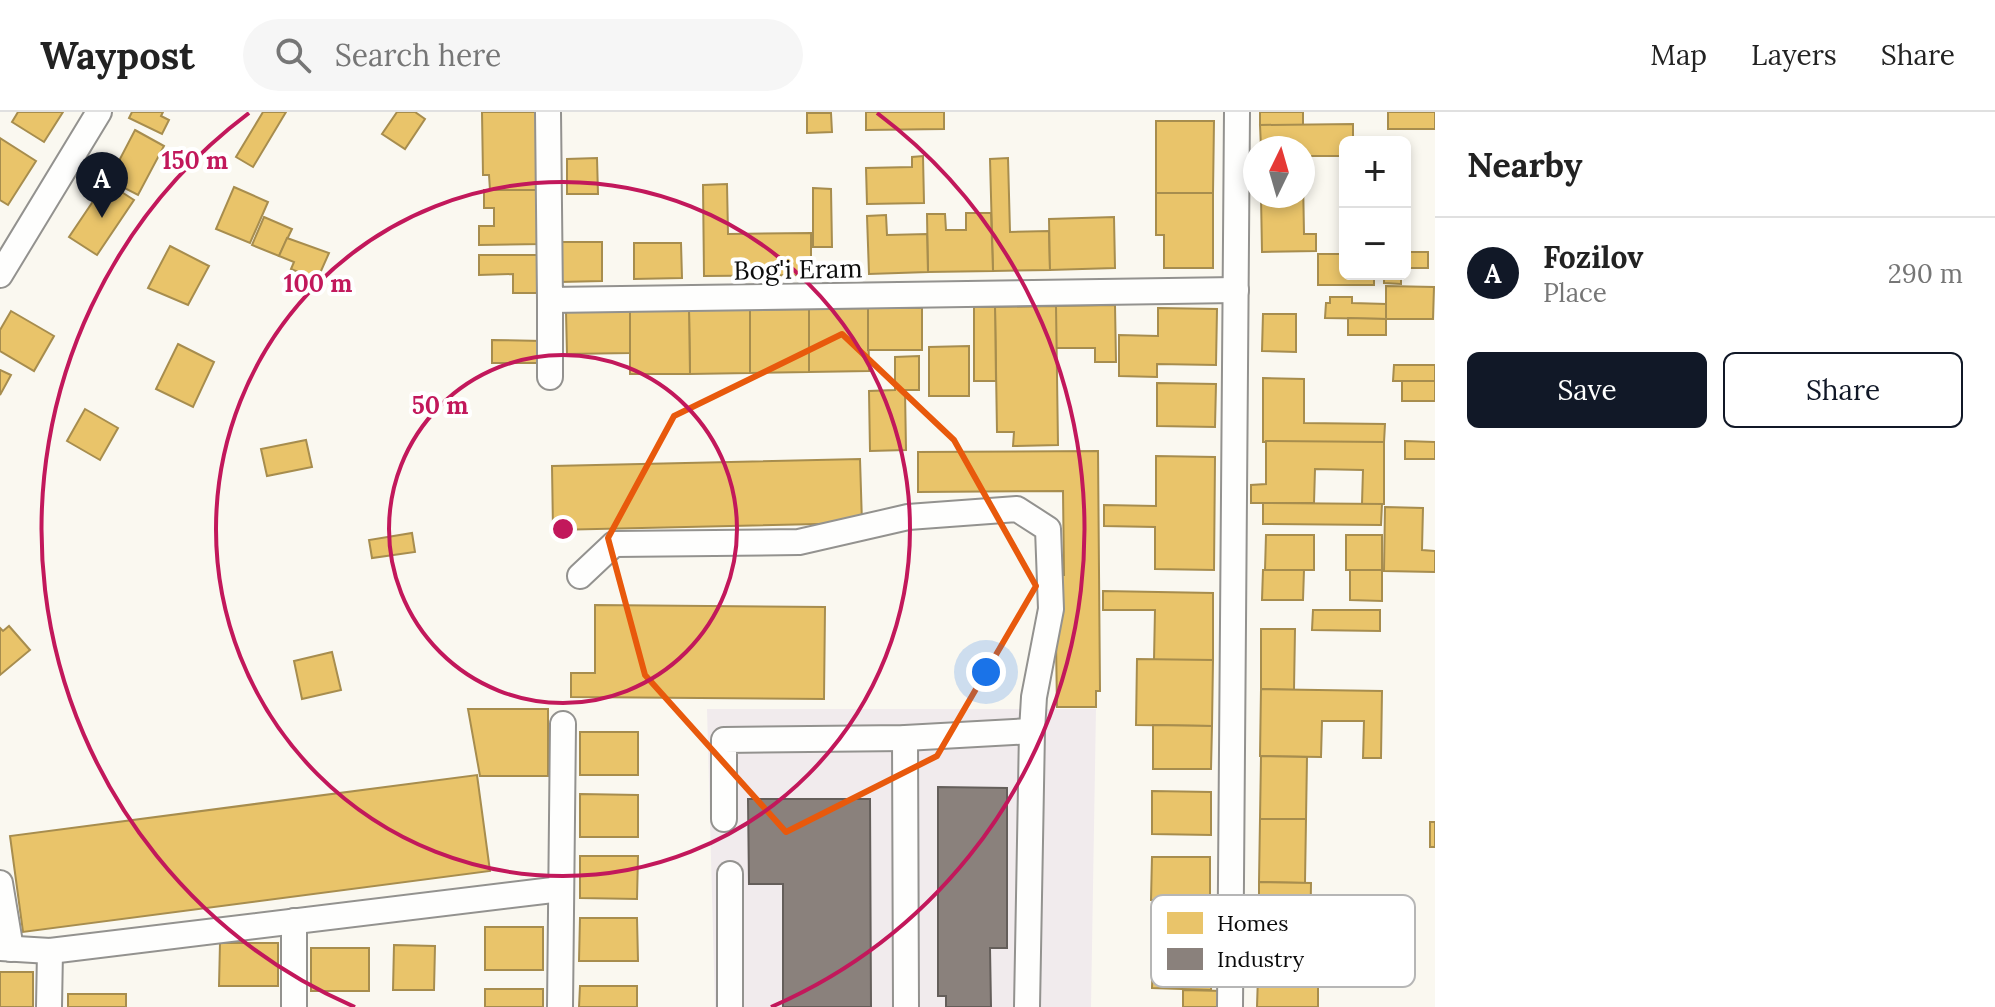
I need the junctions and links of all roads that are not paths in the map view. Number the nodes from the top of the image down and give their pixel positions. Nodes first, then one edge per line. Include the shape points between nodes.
1 (99, 112) edge
2 (548, 112) edge
3 (1237, 112) edge
4 (0, 275) edge
5 (1236, 290) junction
6 (550, 300) junction
7 (550, 377) dead end
8 (580, 576) dead end
9 (563, 724) dead end
10 (1032, 731) junction
11 (905, 738) junction
12 (724, 819) dead end
13 (730, 874) dead end
14 (0, 883) edge
15 (561, 889) junction
16 (1231, 895) edge
17 (294, 921) junction
18 (6, 948) edge
19 (50, 951) junction
20 (1230, 987) edge
21 (49, 1007) edge
22 (294, 1007) edge
23 (560, 1007) edge
24 (730, 1007) edge
25 (906, 1007) edge
26 (1027, 1007) edge
27 (1230, 1007) edge

1 - 4 street
2 - 6 street
3 - 5 street
5 - 6 street, Bog'i Eram
5 - 16 street
6 - 7 street
8 - 10 street via 614,544 799,542 908,517 1017,509 1048,529 1051,609
9 - 15 street
10 - 11 street
10 - 26 street
11 - 12 street via 724,740
11 - 25 street
13 - 24 street
14 - 18 street
15 - 17 street
15 - 23 street
17 - 19 street
17 - 22 street
18 - 19 street
19 - 21 street
20 - 27 street

